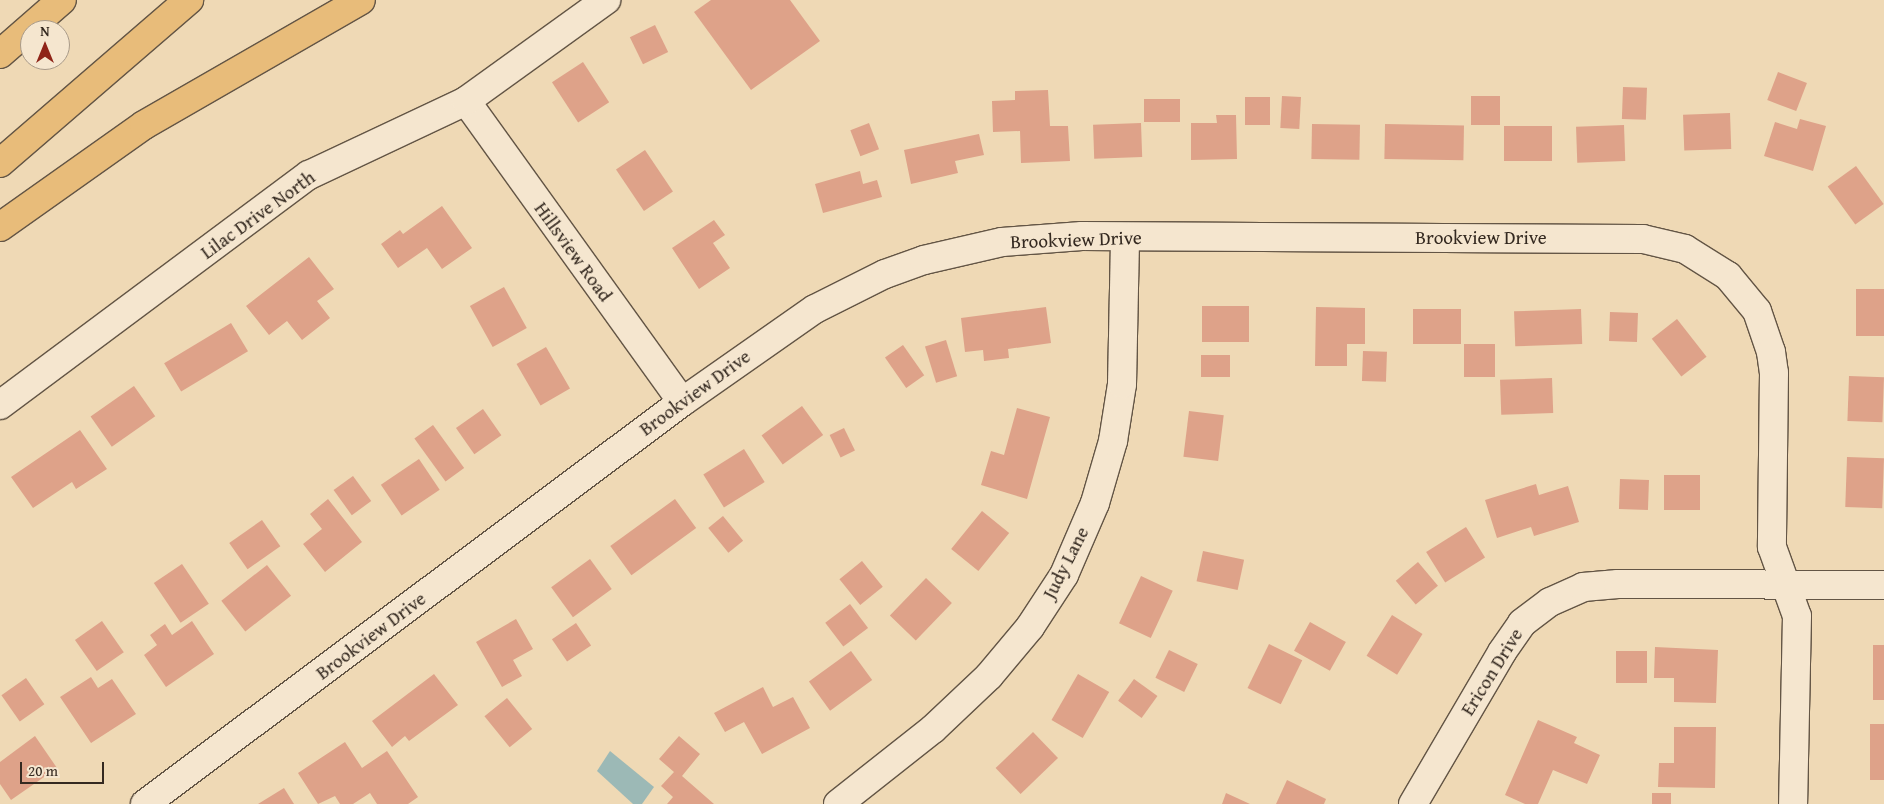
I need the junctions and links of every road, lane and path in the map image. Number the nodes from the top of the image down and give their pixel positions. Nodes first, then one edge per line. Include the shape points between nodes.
1 (62, 0) edge
2 (189, 0) edge
3 (361, 0) edge
4 (606, 0) edge
5 (0, 54) edge
6 (466, 101) junction
7 (0, 163) edge
8 (0, 227) edge
9 (1125, 237) junction
10 (682, 402) junction
11 (0, 405) edge
12 (1884, 584) edge
13 (1787, 586) junction
14 (145, 804) edge
15 (838, 804) edge
16 (1413, 804) edge
17 (1793, 804) edge

1 - 5 highway
2 - 7 highway
3 - 8 highway via 144,125
4 - 6 street, Lilac Drive North
6 - 10 street, Hillsview Road
6 - 11 street, Lilac Drive North via 310,175
9 - 10 street, Brookview Drive via 1002,242 924,260 885,274 848,290 780,331
9 - 13 street, Brookview Drive via 1628,238 1664,242 1708,261 1744,292 1756,311 1771,352 1775,394 1772,547
9 - 15 street, Judy Lane via 1122,384 1113,441 1095,503 1064,575 1030,627 989,676 933,729
10 - 14 street, Brookview Drive
12 - 13 street, Ericon Drive
13 - 16 street, Ericon Drive via 1618,584 1583,587 1550,602 1522,623 1502,652
13 - 17 street, Brookview Drive via 1797,616

